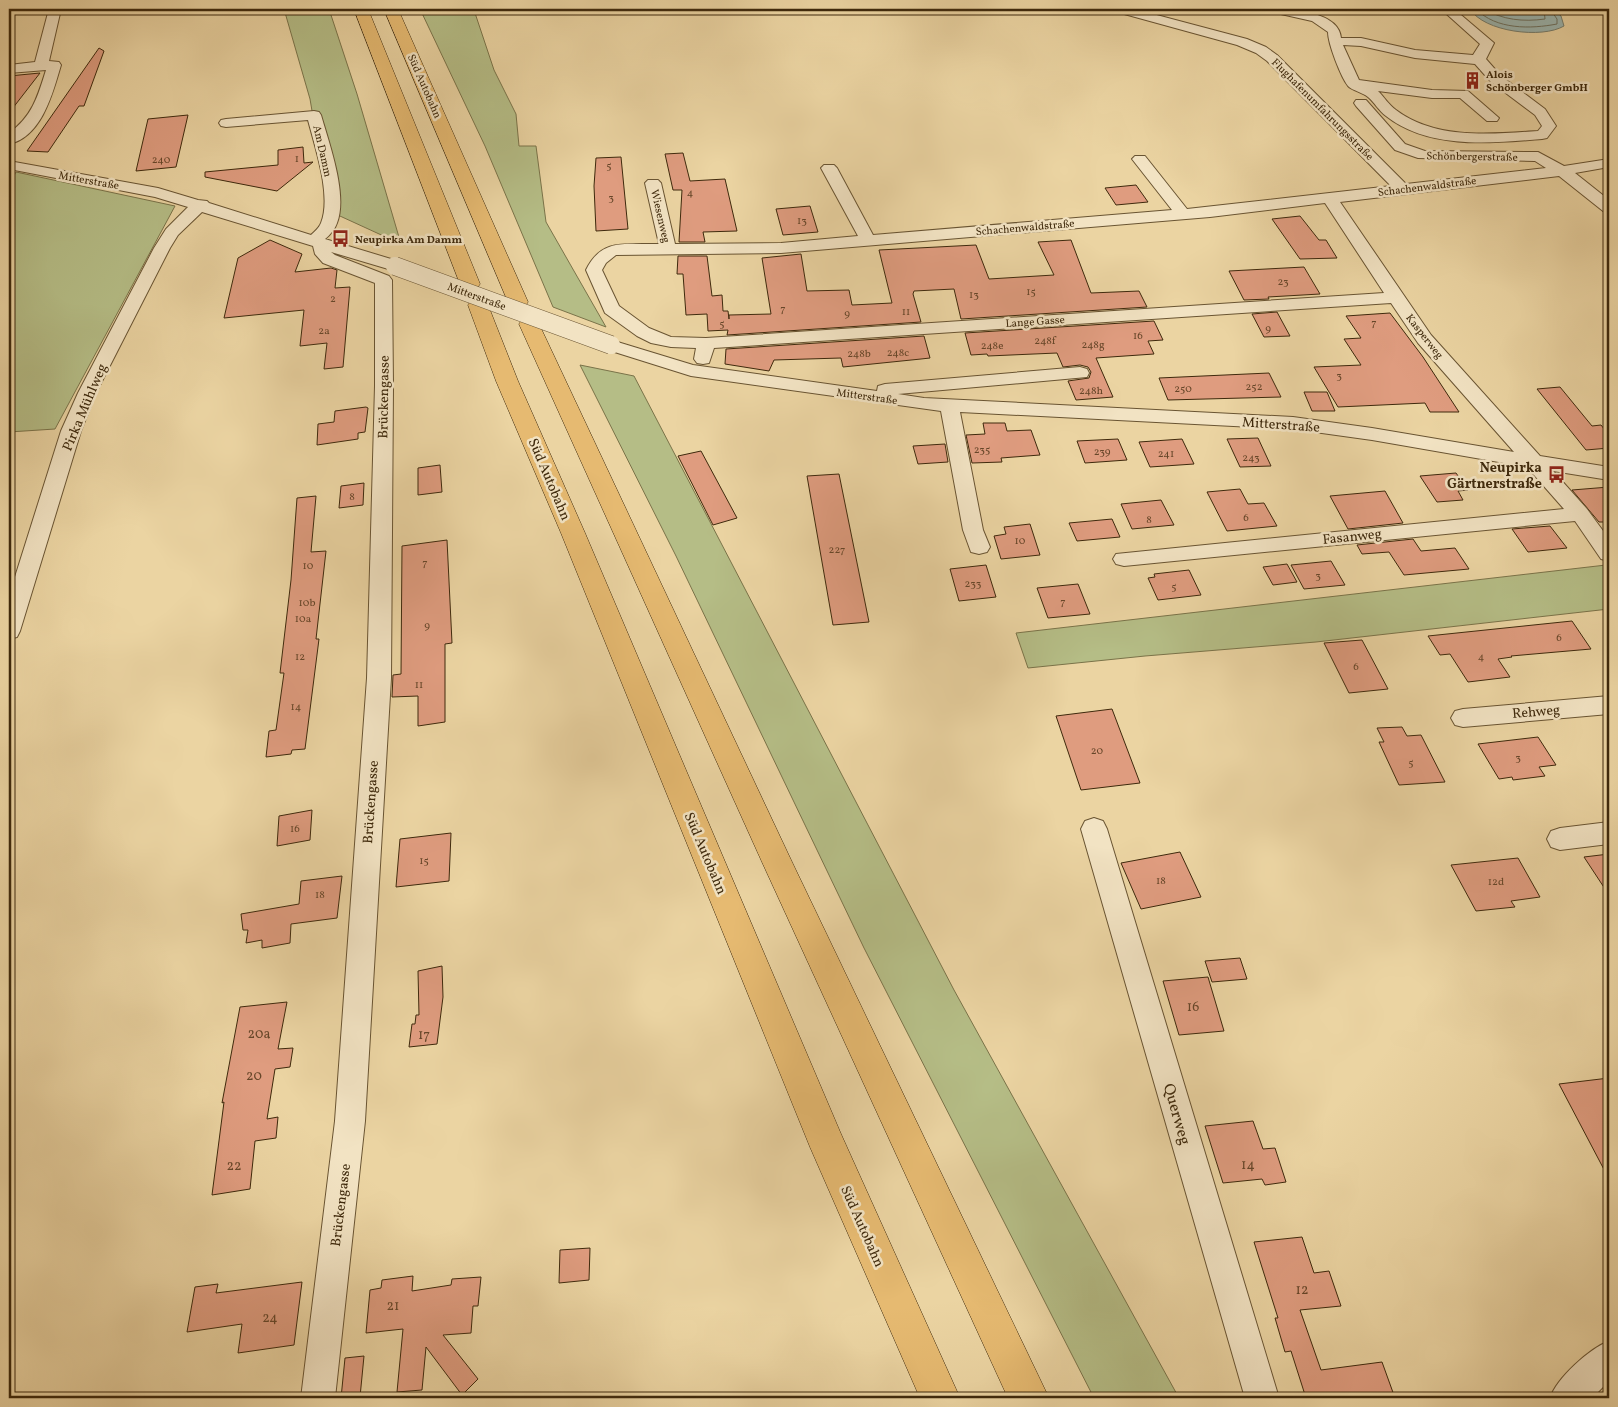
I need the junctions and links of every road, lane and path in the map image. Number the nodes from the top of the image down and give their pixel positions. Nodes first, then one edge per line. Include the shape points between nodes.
1 (56, 9) edge
2 (361, 9) edge
3 (391, 9) edge
4 (1121, 9) edge
5 (1276, 9) edge
6 (1447, 9) edge
7 (1335, 43) junction
8 (1479, 60) junction
9 (41, 66) junction
10 (9, 69) edge
11 (1354, 84) junction
12 (1492, 118) dead end
13 (226, 123) dead end
14 (9, 140) edge
15 (1140, 159) dead end
16 (1609, 163) edge
17 (10, 168) edge
18 (829, 168) dead end
19 (1562, 171) junction
20 (653, 183) dead end
21 (1402, 189) junction
22 (1329, 197) junction
23 (201, 204) junction
24 (1609, 208) edge
25 (1183, 214) junction
26 (868, 240) junction
27 (318, 242) junction
28 (668, 249) junction
29 (1396, 296) junction
30 (706, 344) junction
31 (691, 370) junction
32 (1080, 374) dead end
33 (865, 396) junction
34 (949, 405) junction
35 (1535, 463) junction
36 (1609, 473) edge
37 (1580, 514) junction
38 (979, 547) dead end
39 (1609, 554) edge
40 (1124, 559) dead end
41 (9, 631) edge
42 (1609, 705) edge
43 (1464, 718) dead end
44 (1094, 829) dead end
45 (1609, 833) edge
46 (1560, 839) dead end
47 (1609, 1358) edge
48 (318, 1398) edge
49 (940, 1398) edge
50 (1029, 1398) edge
51 (1262, 1398) edge
52 (1567, 1398) edge

1 - 9 street
2 - 49 highway, Süd Autobahn via 507,381 828,1147
3 - 50 highway, Süd Autobahn via 524,313 704,708
4 - 21 street, Flughafenumfahrungsstraße via 1261,50
5 - 7 street via 1316,18 1334,32
6 - 8 street via 1487,43
7 - 8 street via 1360,42 1407,53
7 - 11 street
8 - 11 street via 1496,79 1540,112 1549,126 1542,135 1454,136 1417,128 1392,114 1369,90
9 - 10 street
9 - 14 street via 54,66 39,112 26,129
11 - 12 street via 1432,94 1463,94
11 - 19 street, Schönbergerstraße via 1350,92 1400,147 1423,155 1538,157
13 - 27 street, Am Damm via 314,115 330,183 331,216
15 - 25 street
16 - 19 street, Schachenwaldstraße
17 - 23 street, Mitterstraße via 158,193
18 - 26 street
19 - 21 street, Schachenwaldstraße
19 - 24 street, Schönbergerstraße
20 - 28 street, Wiesenweg
21 - 22 street, Schachenwaldstraße
22 - 25 street, Schachenwaldstraße
22 - 29 street, Kasperweg
23 - 27 street, Mitterstraße
23 - 41 street, Pirka Mühlweg via 172,232 162,248 87,393 71,431
25 - 26 street, Schachenwaldstraße
26 - 28 street, Schachenwaldstraße via 781,248
27 - 31 street, Mitterstraße, bridge
27 - 48 street, Brückengasse via 329,259 383,280 384,358 379,678 350,1121
28 - 30 street, Schachenwaldstraße via 612,250 599,260 594,270 611,309 643,332 671,342
29 - 30 street, Lange Gasse
29 - 35 street, Kasperweg via 1424,339
30 - 31 street via 702,362
31 - 33 street, Mitterstraße
32 - 33 street via 918,386 870,391
33 - 34 street, Mitterstraße
34 - 35 street, Mitterstraße via 1293,424 1342,429
34 - 38 street
35 - 36 street, Mitterstraße
35 - 37 street, Kasperweg
37 - 39 street, Kasperweg
37 - 40 street, Fasanweg
42 - 43 street, Rehweg
44 - 51 street, Querweg
45 - 46 street
47 - 52 street

